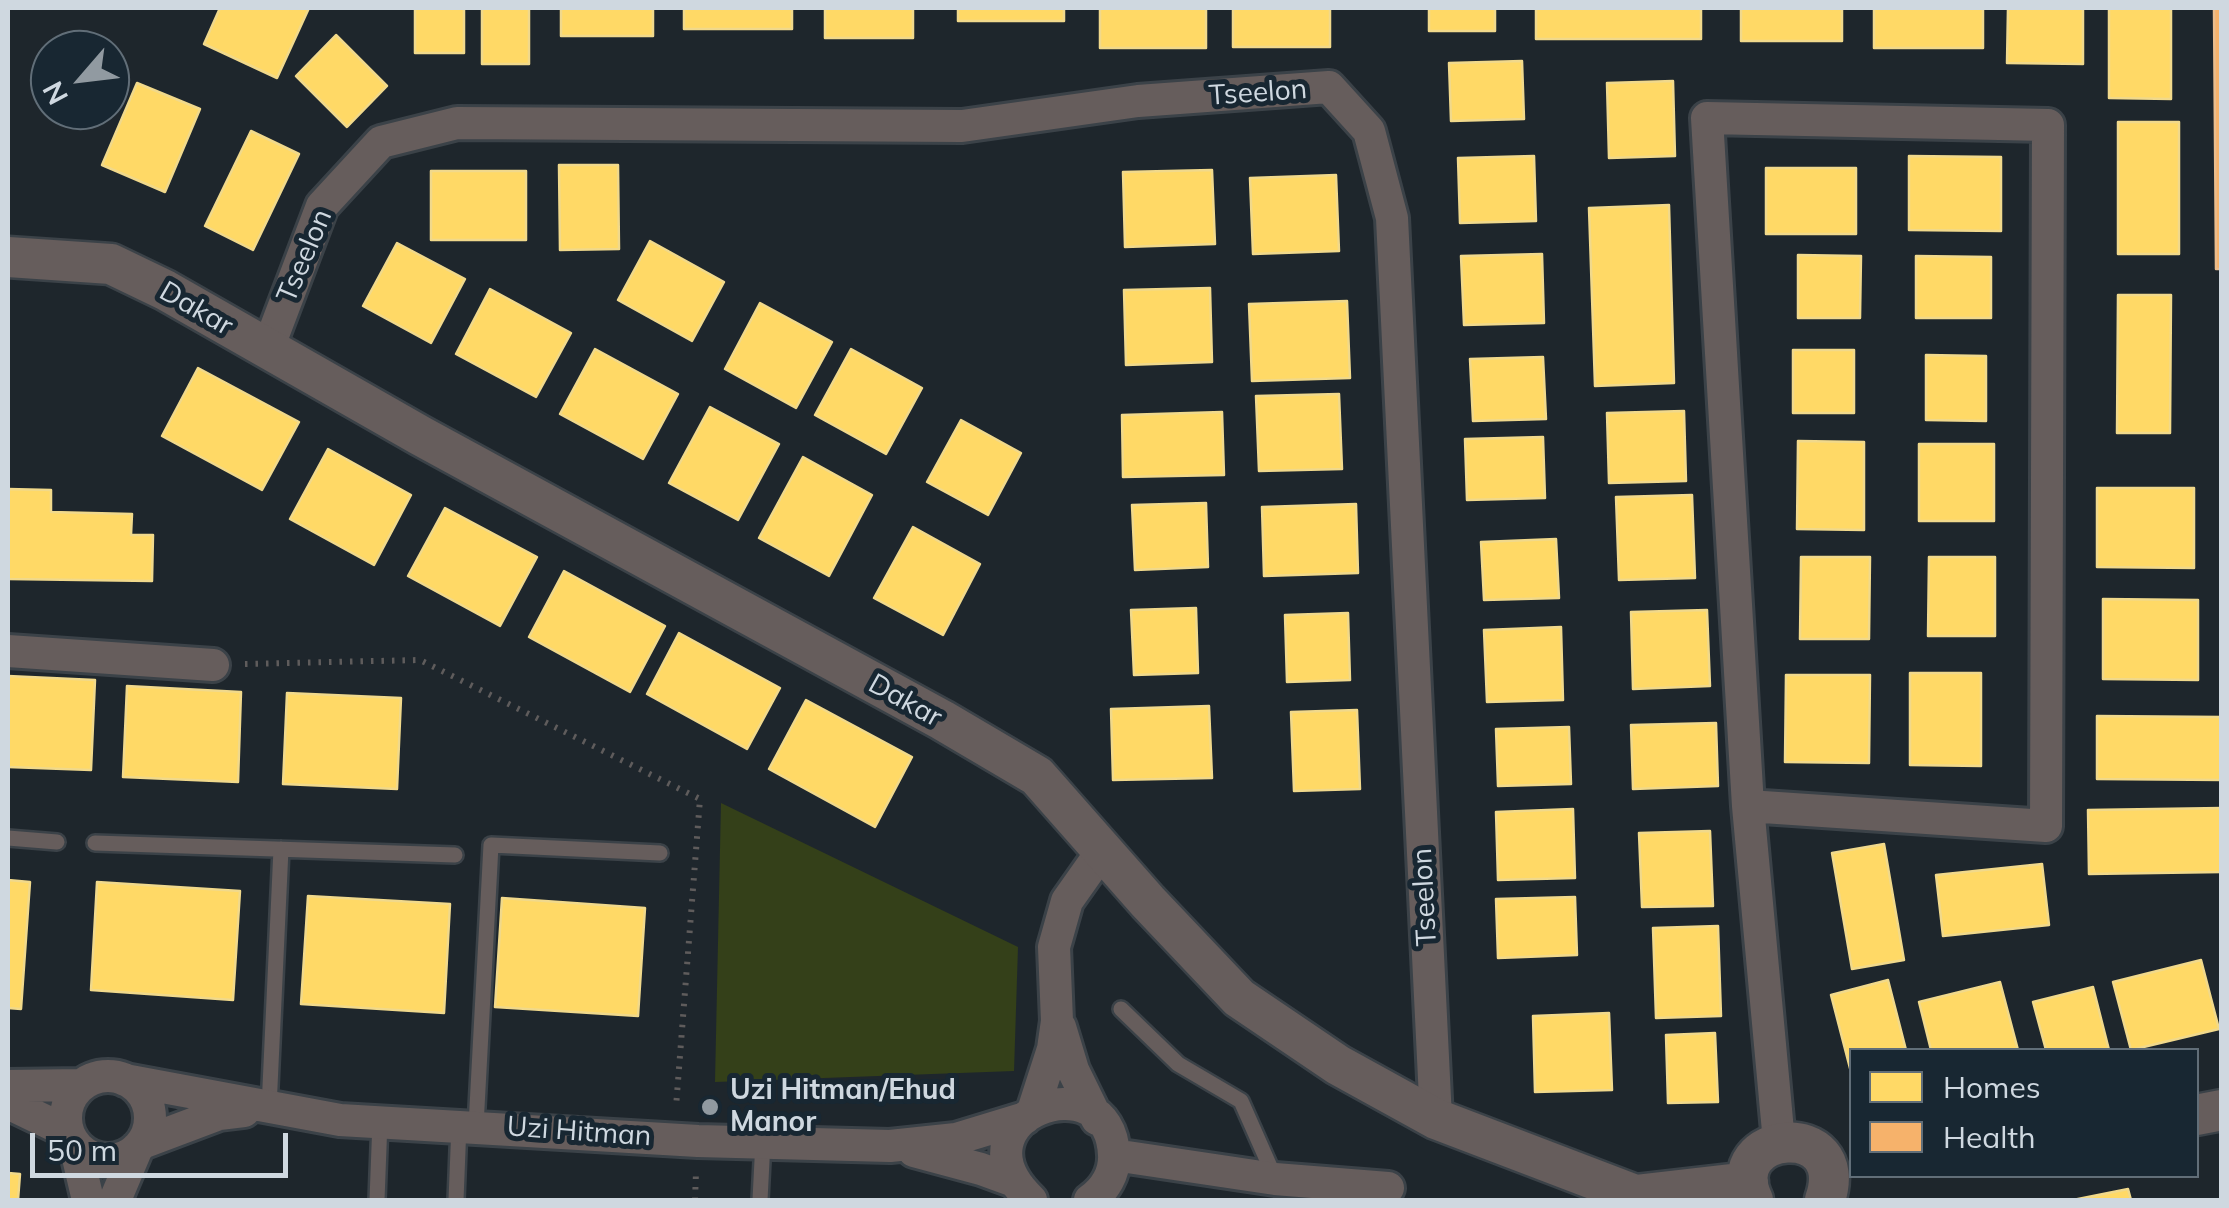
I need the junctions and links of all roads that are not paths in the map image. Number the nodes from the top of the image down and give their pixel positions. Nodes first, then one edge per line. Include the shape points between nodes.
1 (8, 257) edge
2 (267, 351) junction
3 (8, 652) edge
4 (212, 665) road end
5 (1748, 806) junction
6 (8, 838) edge
7 (57, 842) dead end
8 (96, 843) dead end
9 (281, 849) junction
10 (1102, 850) junction
11 (660, 853) dead end
12 (455, 855) dead end
13 (1122, 1009) dead end
14 (1056, 1013) junction
15 (125, 1080) junction
16 (82, 1085) junction
17 (8, 1086) edge
18 (8, 1102) edge
19 (269, 1108) junction
20 (1029, 1114) junction
21 (1097, 1118) junction
22 (1436, 1119) junction
23 (380, 1121) junction
24 (467, 1126) junction
25 (71, 1138) junction
26 (764, 1141) junction
27 (1779, 1142) junction
28 (139, 1146) junction
29 (890, 1146) junction
30 (1114, 1155) junction
31 (1275, 1179) junction
32 (1835, 1182) edge
33 (1388, 1188) dead end
34 (1022, 1191) edge
35 (1751, 1191) edge
36 (88, 1200) edge
37 (115, 1200) edge
38 (376, 1200) edge
39 (456, 1200) edge
40 (760, 1200) edge
41 (1090, 1200) edge

1 - 2 street, Dakar via 111,264
2 - 10 street, Dakar via 1037,776
2 - 22 street, Tseelon via 322,206 381,142 457,123 962,126 1138,101 1329,88 1369,130 1392,218
3 - 4 street
5 - 5 street via 2046,826 2048,125 1708,118
5 - 27 street
6 - 7 lane
8 - 9 lane
9 - 12 lane
9 - 19 lane
10 - 14 street via 1067,902 1054,947
10 - 22 street, Dakar via 1238,998 1338,1065
11 - 24 lane via 491,846
13 - 31 lane via 1178,1064 1241,1102
14 - 20 street via 1052,1050
14 - 21 street
15 - 16 street via 110,1076
15 - 19 street, Uzi Hitman
15 - 28 street via 150,1114
16 - 17 street
16 - 25 street via 68,1103
18 - 25 street
19 - 23 street, Uzi Hitman
19 - 28 street, Uzi Hitman via 218,1114
20 - 21 street, Uzi Hitman via 1058,1103
20 - 29 street, Uzi Hitman via 956,1139
20 - 34 street via 1007,1153
21 - 30 street
22 - 35 street, Dakar via 1635,1195
23 - 24 street, Uzi Hitman
23 - 38 lane
24 - 26 street, Uzi Hitman
24 - 39 lane
25 - 28 street via 104,1160
25 - 36 street
26 - 29 street, Uzi Hitman
26 - 40 lane
27 - 32 street via 1816,1151
27 - 35 street via 1757,1156
28 - 37 street
29 - 34 street, Uzi Hitman via 934,1155
30 - 31 street
30 - 41 street via 1105,1186
31 - 33 street

